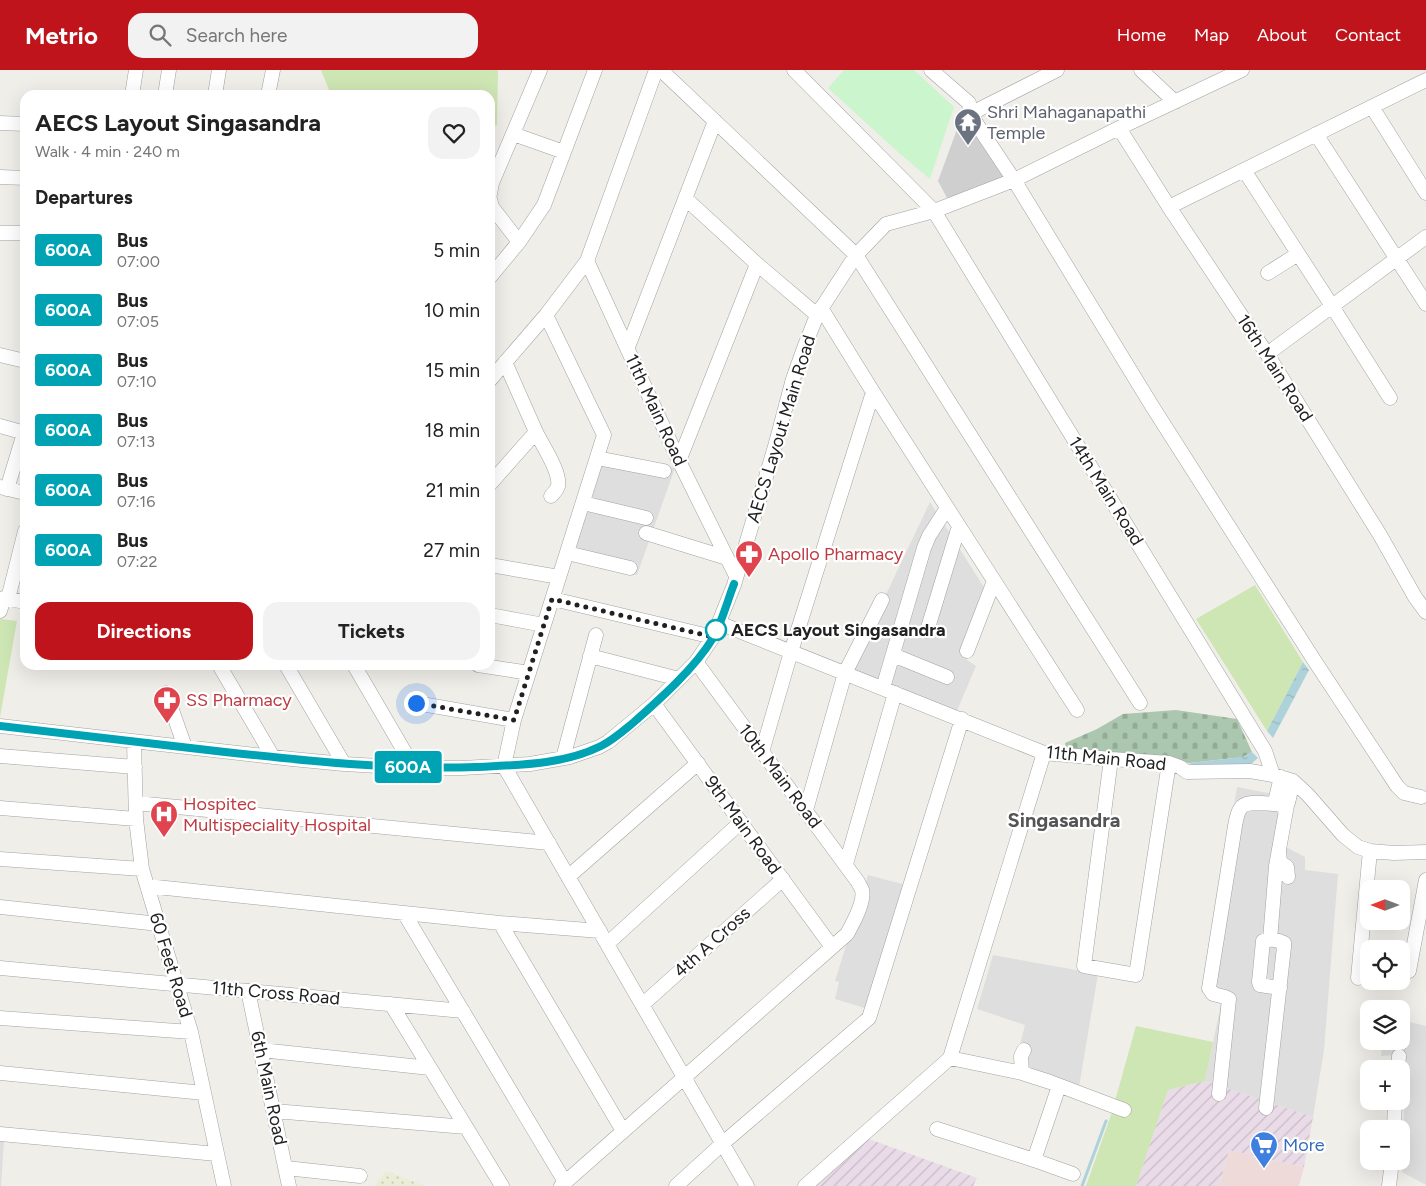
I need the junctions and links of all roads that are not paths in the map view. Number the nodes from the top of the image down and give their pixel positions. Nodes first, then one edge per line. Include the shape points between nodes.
1 (136, 70) edge
2 (170, 70) edge
3 (219, 70) edge
4 (273, 70) edge
5 (540, 70) edge
6 (596, 70) edge
7 (656, 70) edge
8 (661, 70) edge
9 (794, 70) edge
10 (931, 70) edge
11 (1141, 70) edge
12 (1242, 70) edge
13 (1054, 71) edge
14 (1426, 80) edge
15 (133, 90) edge
16 (166, 90) edge
17 (216, 90) edge
18 (269, 90) edge
19 (1175, 102) junction
20 (1372, 107) junction
21 (970, 114) junction
22 (715, 121) junction
23 (0, 123) edge
24 (20, 124) edge
25 (1119, 128) junction
26 (513, 134) junction
27 (1316, 134) junction
28 (564, 152) junction
29 (1244, 170) junction
30 (495, 176) edge
31 (0, 178) edge
32 (20, 178) edge
33 (1014, 180) junction
34 (1426, 193) edge
35 (685, 198) junction
36 (1169, 207) junction
37 (495, 211) edge
38 (934, 211) junction
39 (0, 233) edge
40 (20, 233) edge
41 (1426, 237) edge
42 (519, 242) junction
43 (1298, 254) junction
44 (856, 255) junction
45 (1396, 259) junction
46 (588, 261) junction
47 (757, 264) junction
48 (495, 271) edge
49 (1268, 273) dead end
50 (1426, 304) edge
51 (1332, 306) junction
52 (819, 311) junction
53 (546, 315) junction
54 (628, 347) junction
55 (1267, 354) junction
56 (0, 355) edge
57 (20, 360) edge
58 (505, 362) junction
59 (495, 374) edge
60 (873, 392) junction
61 (1390, 398) dead end
62 (0, 426) edge
63 (20, 431) edge
64 (536, 432) junction
65 (20, 445) edge
66 (597, 458) junction
67 (679, 461) junction
68 (664, 472) dead end
69 (495, 478) edge
70 (3, 488) edge
71 (20, 492) edge
72 (552, 496) dead end
73 (583, 503) junction
74 (947, 508) junction
75 (646, 518) dead end
76 (959, 526) junction
77 (646, 534) dead end
78 (20, 552) edge
79 (567, 553) junction
80 (727, 558) junction
81 (495, 566) edge
82 (630, 568) dead end
83 (736, 576) junction
84 (559, 577) junction
85 (994, 581) junction
86 (8, 599) junction
87 (552, 599) junction
88 (882, 600) dead end
89 (20, 601) edge
90 (0, 611) edge
91 (1426, 612) edge
92 (495, 616) edge
93 (719, 623) junction
94 (544, 625) junction
95 (927, 631) dead end
96 (596, 634) dead end
97 (713, 637) junction
98 (967, 651) dead end
99 (791, 652) junction
100 (893, 654) junction
101 (590, 656) junction
102 (696, 662) junction
103 (495, 668) edge
104 (222, 670) edge
105 (289, 670) edge
106 (357, 670) edge
107 (845, 673) junction
108 (529, 674) junction
109 (948, 677) dead end
110 (679, 679) junction
111 (889, 691) junction
112 (166, 693) dead end
113 (416, 703) dead end
114 (1140, 703) dead end
115 (654, 704) junction
116 (1077, 710) dead end
117 (962, 719) junction
118 (514, 720) junction
119 (0, 726) edge
120 (134, 742) junction
121 (185, 747) junction
122 (762, 752) junction
123 (1044, 753) junction
124 (0, 756) edge
125 (273, 757) junction
126 (563, 758) junction
127 (1111, 759) junction
128 (698, 763) junction
129 (344, 764) junction
130 (135, 766) junction
131 (504, 766) junction
132 (1179, 767) junction
133 (414, 768) junction
134 (1282, 778) junction
135 (1421, 797) dead end
136 (136, 803) junction
137 (1282, 805) junction
138 (0, 808) edge
139 (806, 810) junction
140 (136, 819) junction
141 (741, 822) junction
142 (548, 843) junction
143 (1370, 851) junction
144 (1426, 852) edge
145 (0, 860) edge
146 (846, 864) junction
147 (142, 869) junction
148 (568, 877) junction
149 (783, 879) junction
150 (1426, 880) edge
151 (147, 886) junction
152 (0, 907) edge
153 (404, 912) junction
154 (500, 922) junction
155 (159, 924) junction
156 (600, 931) junction
157 (1270, 940) junction
158 (607, 944) junction
159 (832, 947) junction
160 (1410, 967) edge
161 (0, 968) edge
162 (1358, 978) dead end
163 (178, 984) junction
164 (1280, 988) junction
165 (248, 990) junction
166 (391, 1004) junction
167 (642, 1005) junction
168 (463, 1011) junction
169 (0, 1018) edge
170 (192, 1032) junction
171 (261, 1050) junction
172 (1024, 1050) dead end
173 (950, 1058) junction
174 (430, 1068) junction
175 (0, 1073) edge
176 (1022, 1074) junction
177 (684, 1078) junction
178 (1059, 1086) junction
179 (204, 1093) junction
180 (1219, 1094) dead end
181 (1266, 1108) dead end
182 (1124, 1110) dead end
183 (274, 1111) junction
184 (466, 1127) junction
185 (938, 1129) dead end
186 (623, 1131) junction
187 (0, 1134) edge
188 (722, 1144) junction
189 (217, 1154) junction
190 (1034, 1160) junction
191 (286, 1168) junction
192 (1391, 1170) edge
193 (1073, 1174) dead end
194 (360, 1176) dead end
195 (563, 1184) edge
196 (224, 1186) edge
197 (290, 1186) edge
198 (502, 1186) edge
199 (676, 1186) edge
200 (747, 1186) edge
201 (805, 1186) edge
202 (1389, 1186) edge

1 - 15 street
2 - 16 street
3 - 17 street
4 - 18 street
5 - 26 street
6 - 28 street
7 - 46 street
8 - 22 street
9 - 38 street, 14th Main Road
10 - 21 street via 969,103
11 - 19 street
12 - 19 street, AECS Layout Main Road
13 - 21 street
14 - 20 street
19 - 25 street, AECS Layout Main Road
20 - 27 street
20 - 34 street
21 - 33 street
22 - 35 street
22 - 44 street
23 - 24 street
25 - 33 street, AECS Layout Main Road
25 - 36 street, 16th Main Road
26 - 28 street
26 - 30 street
27 - 29 street
27 - 45 street
28 - 42 street via 544,205
29 - 36 street
29 - 43 street
31 - 32 street
33 - 38 street, AECS Layout Main Road
33 - 135 street via 1152,406 1397,786 1404,793
35 - 47 street
35 - 54 street
36 - 55 street, 16th Main Road
37 - 42 street
38 - 44 street, AECS Layout Main Road via 886,224
38 - 134 street, 14th Main Road
39 - 40 street
41 - 45 street
42 - 48 street
43 - 49 street
43 - 51 street
44 - 52 street, AECS Layout Main Road
44 - 114 street
45 - 50 street
45 - 51 street
46 - 53 street
46 - 54 street, 11th Main Road
47 - 52 street
47 - 67 street
51 - 55 street
51 - 61 street
52 - 60 street
52 - 83 street, AECS Layout Main Road via 793,379
53 - 58 street
53 - 66 street via 604,435
54 - 67 street, 11th Main Road
55 - 91 street, 16th Main Road
56 - 57 street
58 - 59 street
58 - 64 street
60 - 74 street
60 - 99 street
62 - 63 street
64 - 69 street
64 - 72 street via 558,475 557,490
65 - 70 street
66 - 68 street
66 - 73 street
67 - 80 street, 11th Main Road
70 - 71 street
73 - 75 street
73 - 79 street
74 - 76 street
74 - 100 street via 924,548
76 - 85 street
76 - 95 street
77 - 80 street
78 - 86 street
79 - 82 street
79 - 84 street
80 - 83 street, 11th Main Road
81 - 84 street
83 - 93 street, AECS Layout Main Road
84 - 87 street
85 - 98 street
85 - 116 street
86 - 89 street
86 - 90 street via 4,598
87 - 94 street
87 - 97 street
88 - 107 street
92 - 94 street
93 - 97 street, AECS Layout Main Road
93 - 99 street, 11th Main Road
94 - 108 street
96 - 101 street
97 - 102 street, AECS Layout Main Road
99 - 107 street, 11th Main Road
99 - 122 street
100 - 109 street
100 - 111 street
101 - 110 street
101 - 126 street
102 - 110 street, AECS Layout Main Road
102 - 122 street, 10th Main Road
103 - 108 street
104 - 125 street
105 - 129 street
106 - 133 street
107 - 111 street, 11th Main Road
107 - 139 street
108 - 118 street
110 - 115 street, AECS Layout Main Road
111 - 117 street, 11th Main Road
111 - 146 street
112 - 121 street
113 - 118 street
115 - 126 street, AECS Layout Main Road via 608,742
115 - 128 street, 9th Main Road
117 - 123 street, 11th Main Road
117 - 188 street via 869,1018
118 - 131 street
119 - 120 street, AECS Layout Main Road
120 - 121 street, AECS Layout Main Road
120 - 130 street, 60 Feet Road
121 - 125 street, AECS Layout Main Road
122 - 139 street, 10th Main Road
123 - 127 street, 11th Main Road
123 - 173 street
124 - 130 street
125 - 129 street, AECS Layout Main Road
126 - 131 street, AECS Layout Main Road
127 - 132 street, 11th Main Road
127 - 132 street via 1084,966 1136,975
128 - 141 street, 9th Main Road
128 - 148 street
129 - 133 street, AECS Layout Main Road
130 - 136 street, 60 Feet Road
131 - 133 street, AECS Layout Main Road
131 - 142 street
132 - 134 street, 11th Main Road via 1250,771
134 - 137 street via 1275,802
134 - 143 street via 1308,796 1350,841
136 - 140 street, 60 Feet Road
136 - 142 street
137 - 157 street via 1276,866 1281,873
137 - 180 street via 1246,804 1238,812 1210,988 1213,994 1229,999
138 - 140 street
139 - 146 street, 10th Main Road
140 - 147 street, 60 Feet Road
141 - 149 street, 9th Main Road
141 - 158 street
142 - 148 street
143 - 144 street
143 - 162 street
145 - 147 street
146 - 159 street, 10th Main Road via 862,890 859,908 847,934
147 - 151 street, 60 Feet Road
148 - 156 street
149 - 159 street, 9th Main Road
149 - 167 street, 4th A Cross
150 - 160 street
151 - 153 street
151 - 155 street, 60 Feet Road
152 - 155 street
153 - 154 street
153 - 168 street
154 - 156 street
154 - 186 street
155 - 163 street, 60 Feet Road
156 - 158 street
157 - 164 street via 1284,943
157 - 164 street via 1263,941 1259,982 1260,985
158 - 167 street
159 - 177 street
161 - 163 street, 11th Cross Road
163 - 165 street, 11th Cross Road
163 - 170 street, 60 Feet Road
164 - 181 street
165 - 166 street, 11th Cross Road
165 - 171 street, 6th Main Road
166 - 168 street, 11th Cross Road
166 - 174 street
167 - 177 street
168 - 195 street
169 - 170 street
170 - 179 street, 60 Feet Road
171 - 174 street
171 - 183 street, 6th Main Road
172 - 176 street
173 - 176 street
173 - 201 street
174 - 184 street
175 - 179 street
176 - 178 street
177 - 186 street
177 - 188 street
178 - 182 street
178 - 190 street
179 - 189 street, 60 Feet Road
183 - 184 street
183 - 191 street, 6th Main Road
184 - 198 street
185 - 190 street
186 - 195 street
187 - 189 street
188 - 199 street
188 - 200 street
189 - 196 street, 60 Feet Road
190 - 193 street
191 - 194 street
191 - 197 street, 6th Main Road
192 - 202 street

